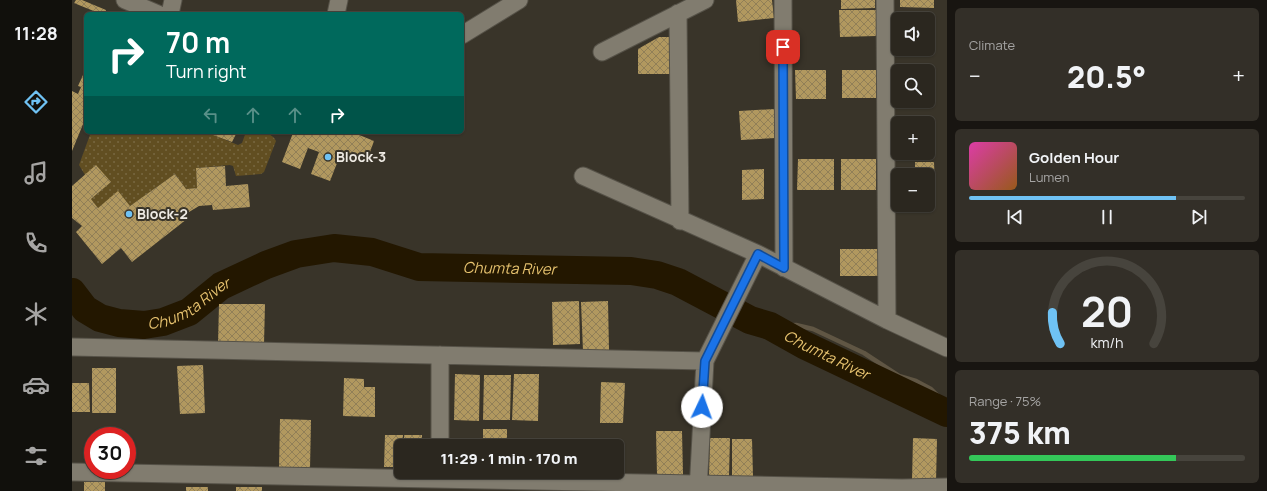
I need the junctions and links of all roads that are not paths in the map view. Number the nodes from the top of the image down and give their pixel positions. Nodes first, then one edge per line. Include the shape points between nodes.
1 (125, 0) edge
2 (172, 0) edge
3 (339, 0) edge
4 (705, 0) edge
5 (783, 0) edge
6 (885, 0) edge
7 (515, 1) edge
8 (153, 12) edge
9 (170, 12) edge
10 (336, 12) edge
11 (678, 13) junction
12 (464, 35) edge
13 (602, 52) dead end
14 (583, 176) dead end
15 (680, 221) junction
16 (758, 254) junction
17 (784, 268) junction
18 (887, 320) junction
19 (72, 347) edge
20 (947, 348) edge
21 (440, 355) junction
22 (705, 361) junction
23 (440, 439) edge
24 (72, 472) edge
25 (440, 481) edge
26 (271, 483) edge
27 (698, 487) edge
28 (947, 487) edge
29 (902, 490) edge

1 - 8 street
2 - 9 street
3 - 10 street
4 - 11 street
5 - 17 street
6 - 18 street
7 - 12 street
11 - 13 street
11 - 15 street
14 - 15 street
15 - 16 street
16 - 17 street
16 - 22 street
17 - 18 street
18 - 20 street
19 - 21 street
21 - 22 street
21 - 23 street
22 - 27 street
24 - 26 street
25 - 26 street
25 - 27 street
27 - 29 street
28 - 29 street

